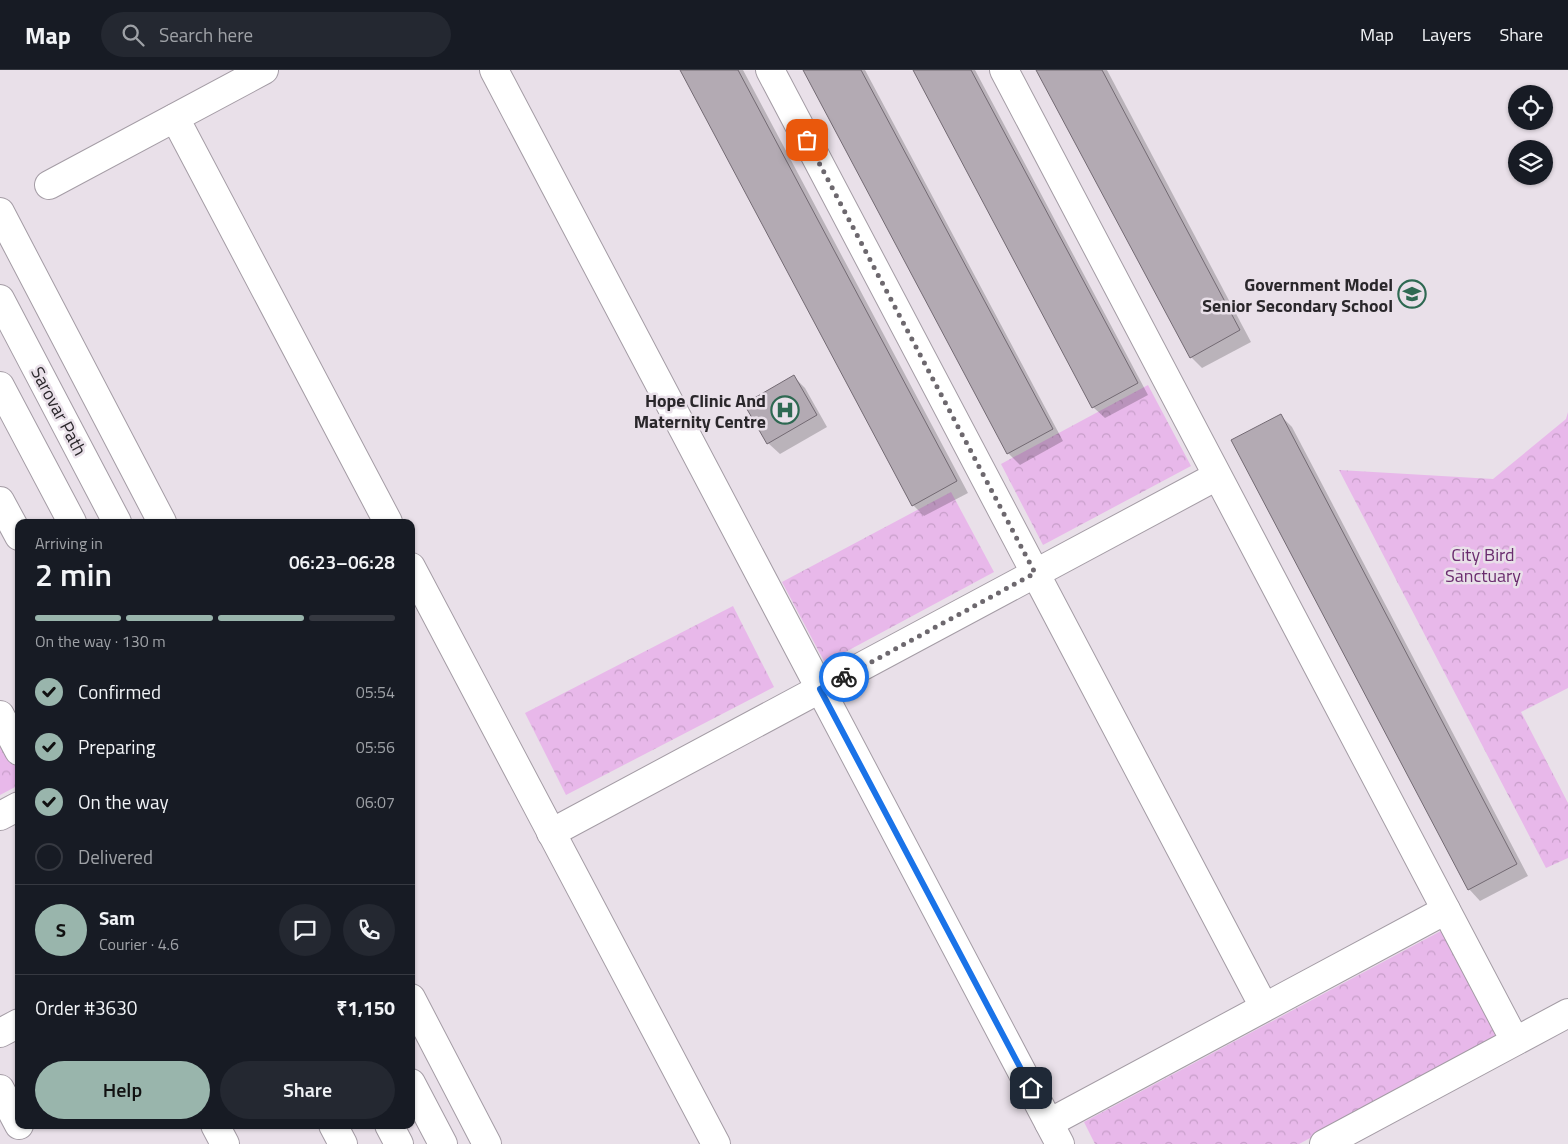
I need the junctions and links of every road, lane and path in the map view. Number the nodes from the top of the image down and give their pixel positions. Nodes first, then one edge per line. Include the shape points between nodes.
1 (264, 70) edge
2 (494, 70) edge
3 (770, 70) edge
4 (1004, 70) edge
5 (175, 118) junction
6 (49, 185) dead end
7 (0, 212) edge
8 (0, 299) edge
9 (0, 386) edge
10 (1218, 476) junction
11 (0, 501) edge
12 (70, 519) edge
13 (115, 519) edge
14 (160, 519) edge
15 (386, 519) edge
16 (15, 529) edge
17 (1035, 573) junction
18 (415, 575) edge
19 (820, 689) junction
20 (0, 715) edge
21 (15, 743) edge
22 (15, 808) edge
23 (0, 816) edge
24 (551, 833) junction
25 (1446, 910) junction
26 (415, 1006) edge
27 (1264, 1007) junction
28 (1568, 1013) edge
29 (15, 1025) edge
30 (0, 1033) edge
31 (1515, 1041) junction
32 (0, 1089) edge
33 (415, 1091) edge
34 (15, 1117) edge
35 (21, 1129) edge
36 (217, 1129) edge
37 (335, 1129) edge
38 (391, 1129) edge
39 (1054, 1134) edge
40 (29, 1144) edge
41 (225, 1144) edge
42 (343, 1144) edge
43 (399, 1144) edge
44 (443, 1144) edge
45 (487, 1144) edge
46 (716, 1144) edge
47 (1324, 1144) edge

1 - 5 street
2 - 19 street
3 - 17 street
4 - 10 street
5 - 6 street
5 - 15 street
7 - 14 street
8 - 13 street, Sarovar Path
9 - 12 street
10 - 17 street
10 - 25 street
11 - 16 street
17 - 19 street
17 - 27 street
18 - 24 street
19 - 24 street
19 - 39 street
20 - 21 street
22 - 23 street
24 - 46 street
25 - 27 street
25 - 31 street
26 - 45 street
27 - 39 street
28 - 31 street
29 - 30 street
31 - 47 street
32 - 34 street
33 - 44 street
35 - 40 street
36 - 41 street
37 - 42 street
38 - 43 street

